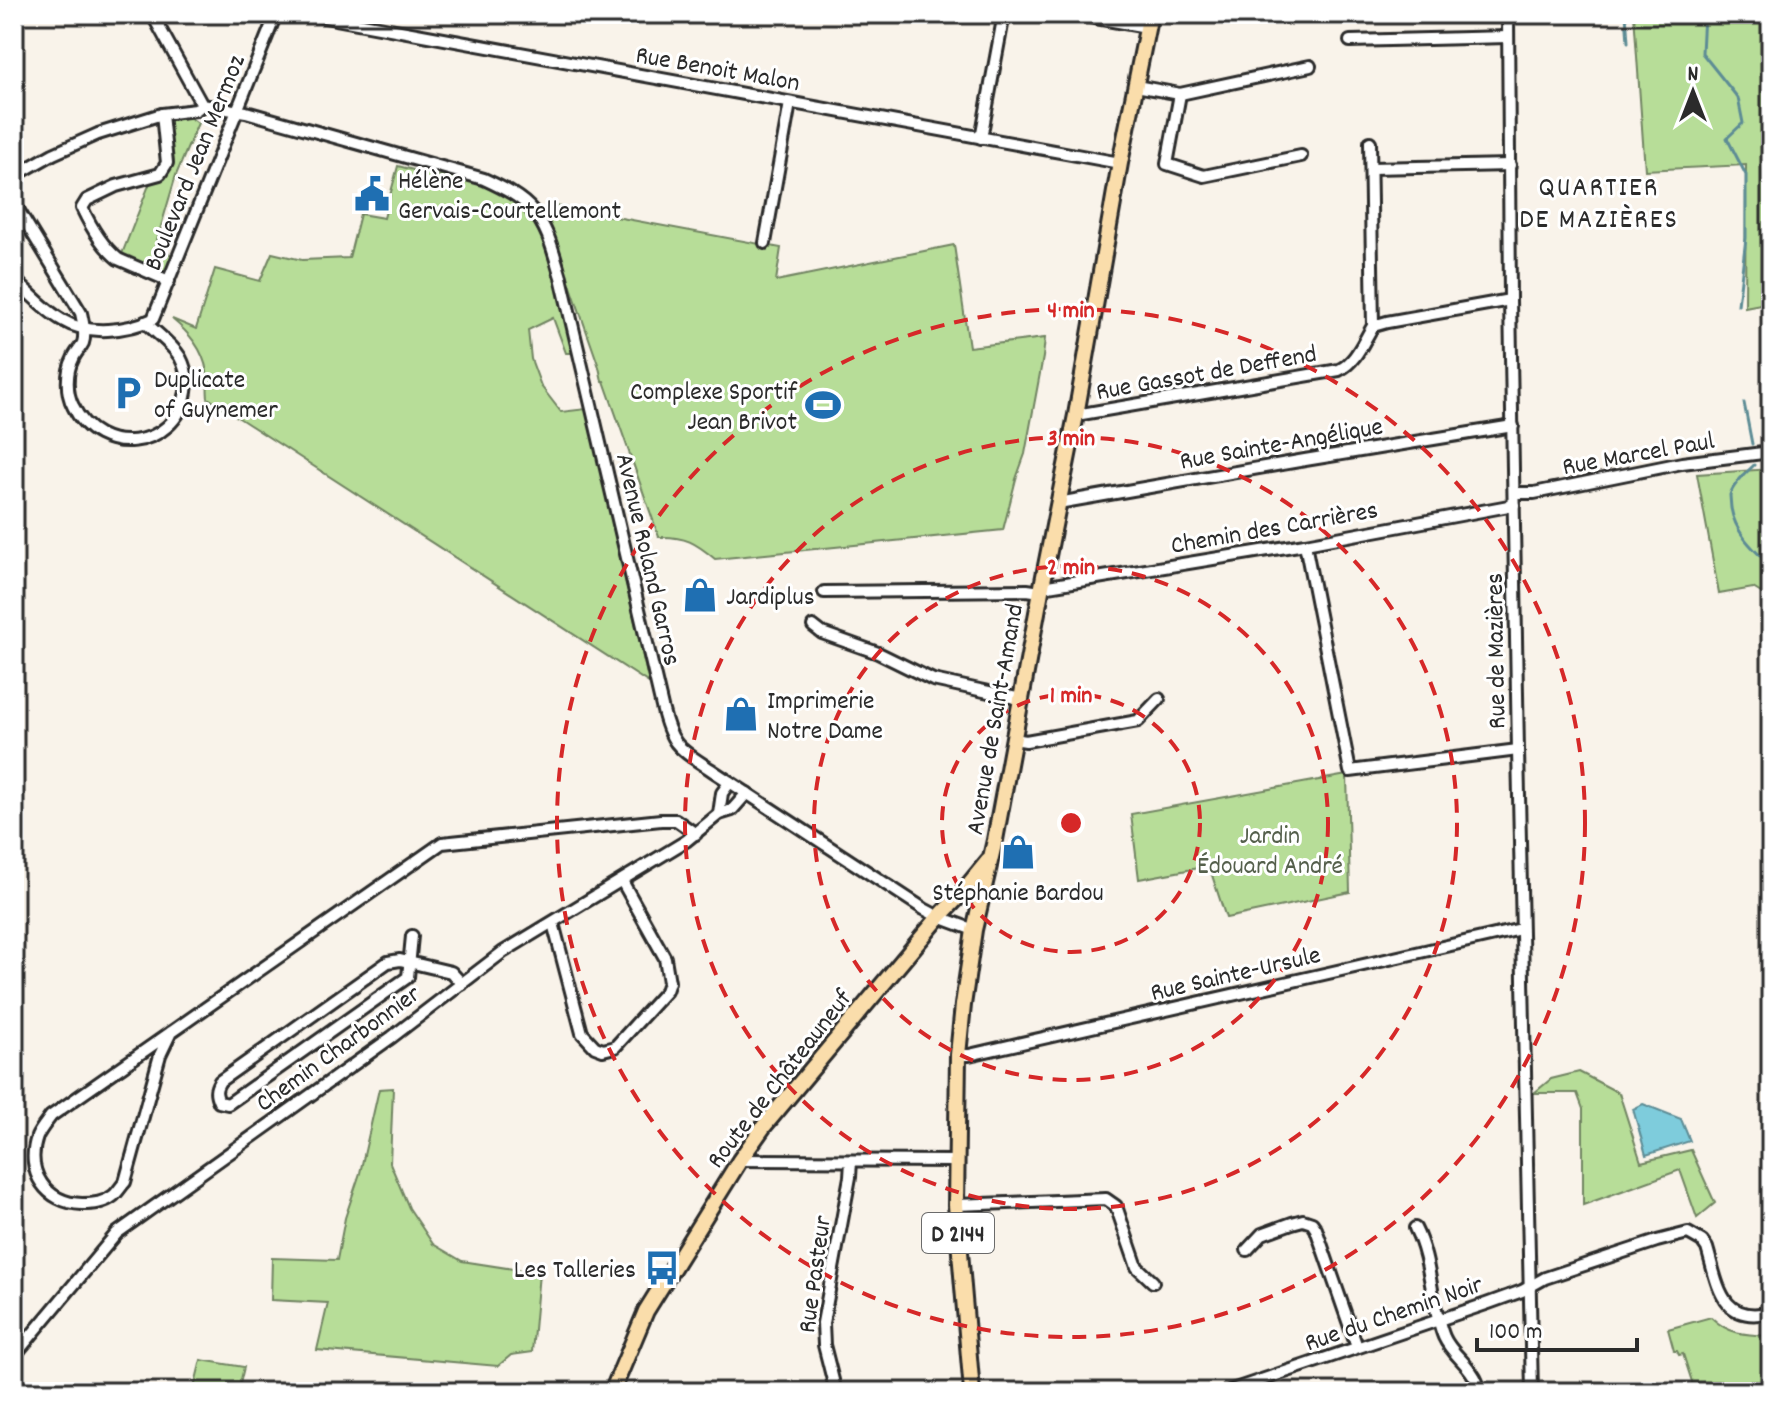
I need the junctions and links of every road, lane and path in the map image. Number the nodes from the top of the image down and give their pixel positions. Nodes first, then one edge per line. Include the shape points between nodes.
1 (152, 14) edge
2 (276, 14) edge
3 (308, 14) edge
4 (1004, 14) edge
5 (1073, 14) edge
6 (1508, 14) edge
7 (1149, 21) edge
8 (1508, 37) junction
9 (1350, 41) dead end
10 (1310, 66) dead end
11 (1136, 86) junction
12 (1180, 94) junction
13 (790, 103) junction
14 (202, 105) junction
15 (236, 111) junction
16 (162, 114) junction
17 (981, 138) junction
18 (1370, 142) dead end
19 (1301, 156) dead end
20 (1120, 163) junction
21 (1510, 165) junction
22 (1371, 168) junction
23 (15, 175) edge
24 (14, 203) edge
25 (765, 243) dead end
26 (14, 279) edge
27 (169, 281) junction
28 (1510, 300) junction
29 (145, 322) junction
30 (1373, 326) junction
31 (84, 329) junction
32 (1076, 415) junction
33 (1513, 426) junction
34 (1770, 453) edge
35 (1514, 499) junction
36 (1058, 503) junction
37 (1305, 544) junction
38 (1041, 590) junction
39 (824, 592) dead end
40 (813, 626) dead end
41 (1021, 699) junction
42 (1159, 699) dead end
43 (1014, 739) junction
44 (1518, 750) junction
45 (730, 782) junction
46 (747, 793) junction
47 (719, 814) junction
48 (696, 834) junction
49 (991, 858) junction
50 (622, 881) junction
51 (939, 917) junction
52 (553, 923) junction
53 (1521, 929) junction
54 (974, 930) junction
55 (412, 936) dead end
56 (411, 963) junction
57 (462, 984) junction
58 (171, 1032) junction
59 (958, 1055) junction
60 (740, 1160) junction
61 (851, 1161) junction
62 (957, 1161) junction
63 (956, 1205) junction
64 (1415, 1228) dead end
65 (1247, 1250) dead end
66 (1153, 1282) dead end
67 (1529, 1287) junction
68 (1771, 1312) edge
69 (1438, 1319) junction
70 (1357, 1347) junction
71 (14, 1356) edge
72 (612, 1392) edge
73 (836, 1392) edge
74 (972, 1392) edge
75 (1226, 1392) edge
76 (1473, 1392) edge
77 (1532, 1392) edge

1 - 14 street
2 - 15 street, Boulevard Jean Mermoz
3 - 13 street, Rue Benoit Malon
4 - 17 street
5 - 7 street
6 - 8 street, Rue de Mazières
7 - 11 main road, Avenue de Saint-Amand
8 - 9 street
8 - 21 street, Rue de Mazières
10 - 12 street
11 - 12 street
11 - 20 main road, Avenue de Saint-Amand
12 - 19 street via 1167,164 1204,176
13 - 17 street, Rue Benoit Malon
13 - 25 street
14 - 15 street, Avenue Roland Garros
14 - 16 street
15 - 27 street, Boulevard Jean Mermoz
15 - 45 street, Avenue Roland Garros via 484,179 533,210 547,233 561,277 668,731 679,748
16 - 23 street via 98,134
16 - 27 street via 167,163 160,174 116,186 87,200 82,208 112,254
17 - 20 street, Rue Benoit Malon
18 - 22 street
20 - 32 main road, Avenue de Saint-Amand
21 - 22 street
21 - 28 street, Rue de Mazières
22 - 30 street
24 - 31 street via 81,313
26 - 31 street via 59,319
27 - 29 street, Boulevard Jean Mermoz via 153,319
28 - 30 street
28 - 33 street, Rue de Mazières
29 - 31 street
29 - 31 street via 181,358 188,381 184,404 172,424 152,437 129,442 106,438 86,426 73,407 67,384
30 - 32 street, Rue Gassot de Deffend via 1353,360 1339,370
32 - 36 main road, Avenue de Saint-Amand
33 - 35 street, Rue de Mazières
33 - 36 street, Rue Sainte-Angélique
34 - 35 street, Rue Marcel Paul via 1682,463
35 - 37 street, Chemin des Carrières
35 - 44 street, Rue de Mazières
36 - 38 main road, Avenue de Saint-Amand
37 - 38 street, Chemin des Carrières
37 - 44 street via 1350,771
38 - 39 street, Chemin des Carrières
38 - 41 main road, Avenue de Saint-Amand
40 - 41 street via 933,680
41 - 43 main road, Avenue de Saint-Amand
42 - 43 street via 1138,721
43 - 49 main road, Avenue de Saint-Amand
44 - 53 street, Rue de Mazières
45 - 46 street, Avenue Roland Garros
45 - 47 street
46 - 47 street, Chemin Charbonnier via 732,810
46 - 51 street, Avenue Roland Garros
47 - 48 street, Chemin Charbonnier
48 - 50 street, Chemin Charbonnier
48 - 58 street via 676,820 661,820 442,843
49 - 51 main road, Route de Châteauneuf
49 - 54 main road, Avenue de Saint-Amand / D 2144
50 - 52 street, Chemin Charbonnier
50 - 52 street via 665,958 669,982 615,1047 595,1047 582,1033
51 - 54 street, Avenue Roland Garros
51 - 60 main road, Route de Châteauneuf
52 - 57 street, Chemin Charbonnier
53 - 59 street, Rue Sainte-Ursule
53 - 67 street, Rue de Mazières
54 - 59 main road, Avenue de Saint-Amand / D 2144
55 - 56 street
56 - 56 street via 388,962 220,1081 219,1102 228,1104 408,977
56 - 57 street via 451,972
57 - 71 street, Chemin Charbonnier via 117,1233
58 - 58 street via 51,1116 38,1134 34,1152 35,1170 52,1194 65,1202 99,1203 125,1182
59 - 62 main road, Avenue de Saint-Amand / D 2144
60 - 61 street
60 - 72 main road, Route de Châteauneuf via 646,1311
61 - 62 street
61 - 73 street, Rue Pasteur via 823,1323
62 - 63 main road, Avenue de Saint-Amand / D 2144
63 - 66 street via 1106,1199 1116,1206 1137,1267
63 - 74 main road, Avenue de Saint-Amand / D 2144
64 - 69 street
65 - 70 street via 1262,1234 1303,1220 1312,1223
67 - 68 street, Rue du Chemin Noir via 1688,1233 1707,1248 1731,1308 1746,1315
67 - 69 street, Rue du Chemin Noir
67 - 77 street, Rue de Mazières
69 - 70 street, Rue du Chemin Noir
69 - 76 street via 1450,1348 1474,1374
70 - 75 street, Rue du Chemin Noir

